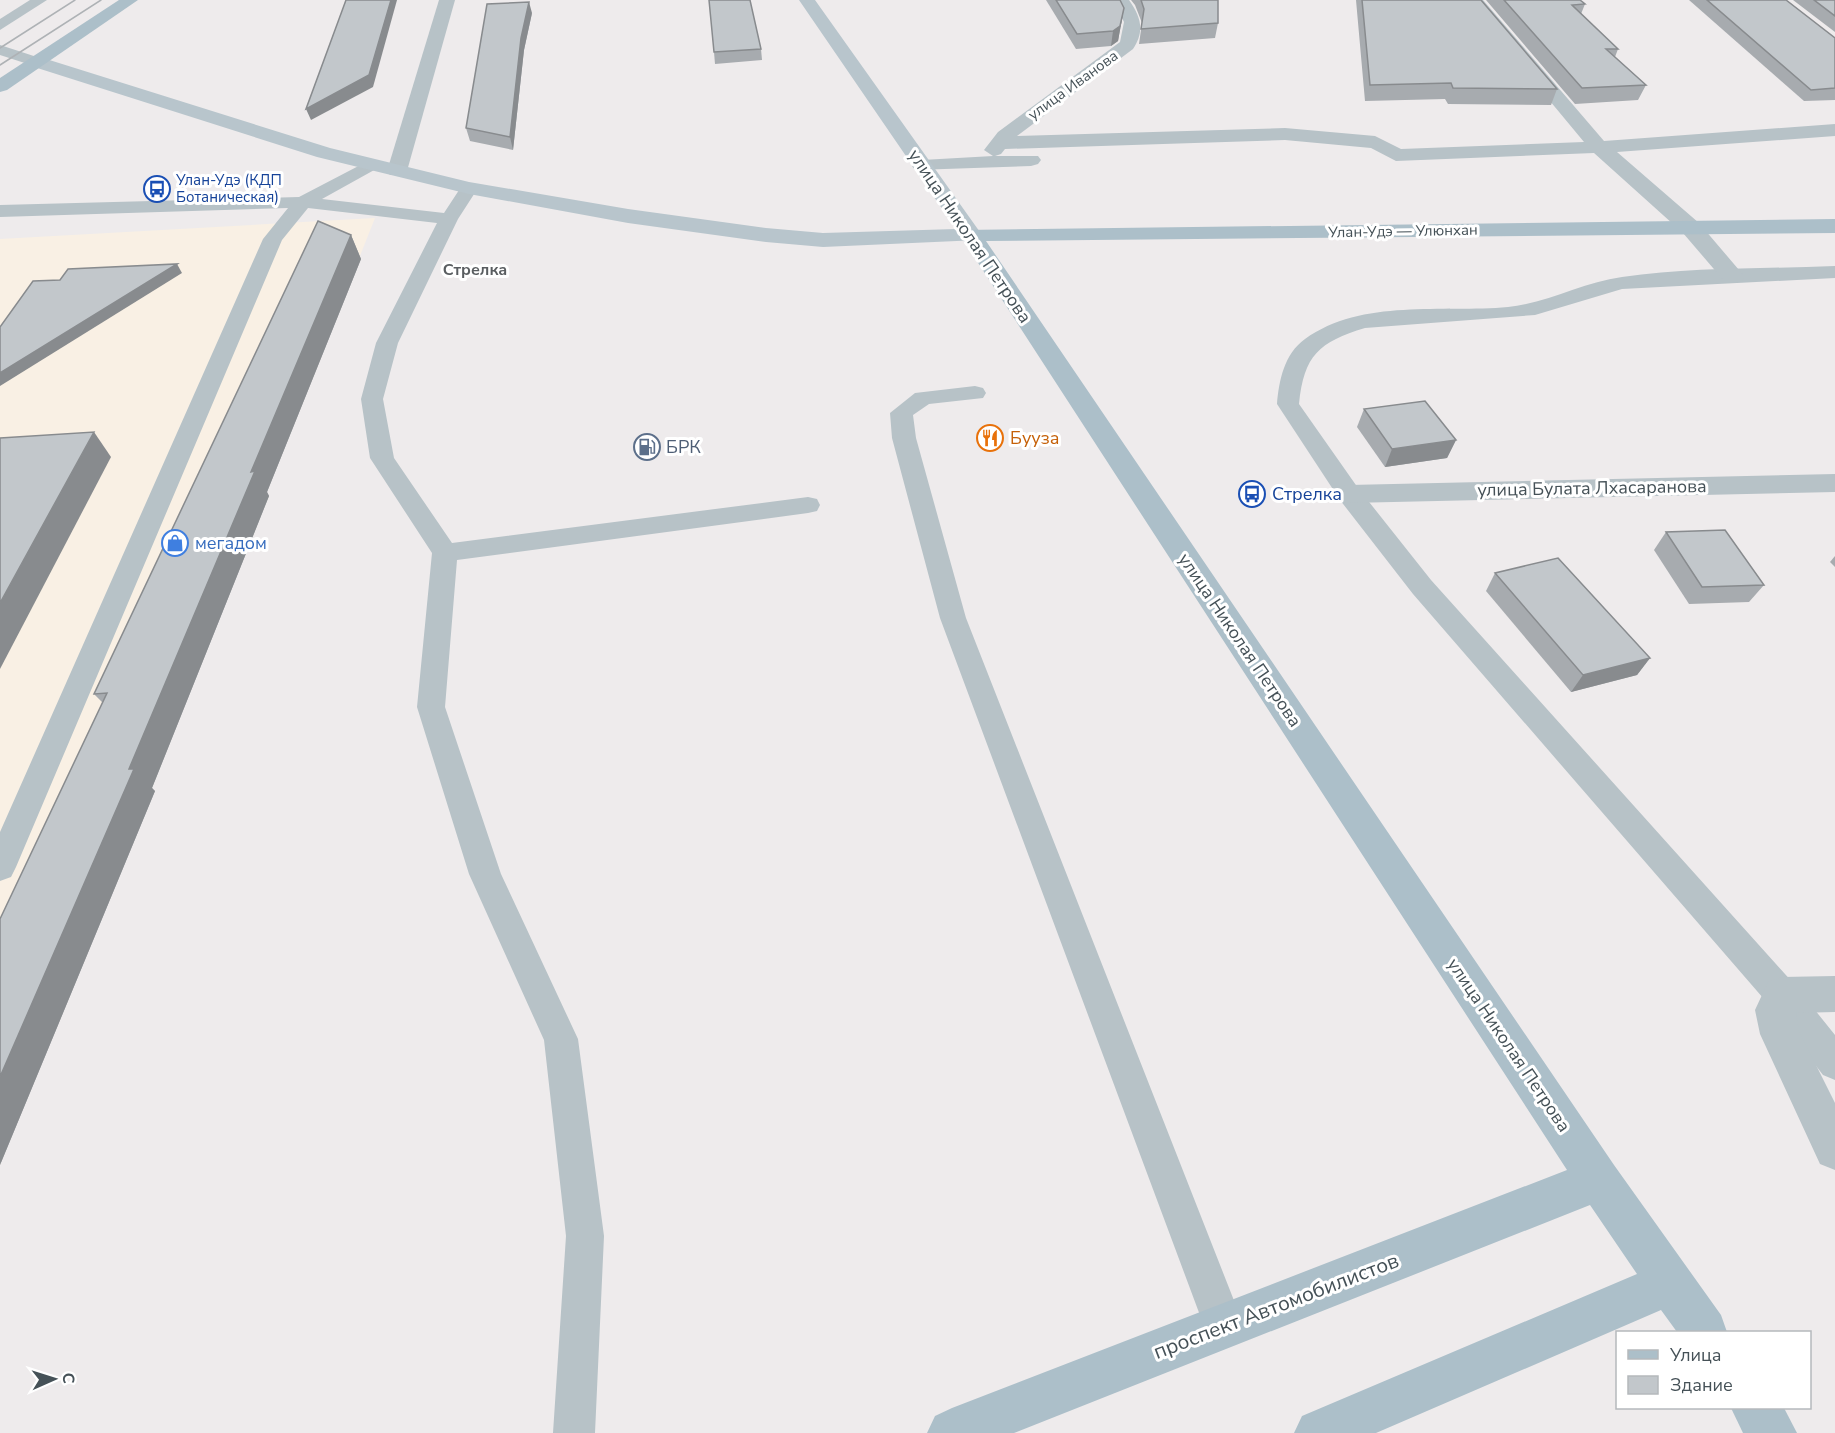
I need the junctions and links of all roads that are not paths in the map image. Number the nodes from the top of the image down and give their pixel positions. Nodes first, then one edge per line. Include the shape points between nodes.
1 (40, 0) edge
2 (130, 0) edge
3 (447, 0) edge
4 (807, 0) edge
5 (1121, 0) edge
6 (1474, 0) edge
7 (0, 25) edge
8 (0, 50) edge
9 (37, 62) junction
10 (0, 86) edge
11 (1835, 130) edge
12 (998, 143) junction
13 (1599, 147) junction
14 (1396, 155) junction
15 (1206, 156) dead end
16 (1301, 156) dead end
17 (988, 162) junction
18 (370, 165) junction
19 (922, 166) junction
20 (397, 171) junction
21 (469, 188) junction
22 (303, 202) junction
23 (0, 211) edge
24 (449, 219) junction
25 (1691, 228) junction
26 (1833, 228) edge
27 (971, 235) junction
28 (1835, 272) edge
29 (1733, 277) junction
30 (975, 393) dead end
31 (1835, 483) edge
32 (1349, 494) junction
33 (808, 505) dead end
34 (445, 553) junction
35 (0, 867) edge
36 (1835, 994) edge
37 (1782, 995) junction
38 (1835, 1063) edge
39 (1835, 1149) edge
40 (1599, 1180) junction
41 (1670, 1283) junction
42 (1224, 1326) junction
43 (1703, 1331) edge
44 (1756, 1409) edge
45 (574, 1433) edge
46 (952, 1433) edge
47 (1319, 1433) edge
48 (1772, 1433) edge

1 - 7 lane
2 - 9 main road
3 - 20 street
4 - 19 main road, улица Николая Петрова
5 - 12 street, улица Иванова via 1134,25 1127,45 1082,75
6 - 13 street
8 - 9 lane
9 - 10 main road
9 - 18 main road
11 - 13 street
12 - 14 street via 1285,134 1375,142
12 - 17 street, улица Иванова
13 - 14 street
13 - 25 street
14 - 16 street
15 - 17 street
17 - 19 street
18 - 20 main road
18 - 22 lane
19 - 27 main road, улица Николая Петрова
20 - 21 main road
21 - 24 lane
21 - 27 main road via 766,235 823,240
22 - 23 lane
22 - 24 lane
22 - 35 lane via 273,239
24 - 34 lane via 387,343 372,399 382,458
25 - 26 main road, Улан-Удэ — Улюнхан
25 - 27 main road, Улан-Удэ — Улюнхан
25 - 29 street
27 - 40 main road, улица Николая Петрова
28 - 29 lane
29 - 32 lane via 1620,283 1535,309 1366,321 1338,329 1311,344 1291,374 1288,404
30 - 42 lane via 923,398 902,412 904,438 953,618
31 - 32 street, улица Булата Лхасаранова
32 - 37 lane via 1422,587
33 - 34 lane
34 - 45 lane via 431,707 485,874 561,1039 585,1236
36 - 37 street
37 - 38 lane
37 - 39 street via 1774,1010 1780,1034
40 - 41 main road, улица Николая Петрова
40 - 42 main road, проспект Автомобилистов
41 - 43 main road, улица Николая Петрова
41 - 47 main road
42 - 46 main road, проспект Автомобилистов
44 - 48 main road

